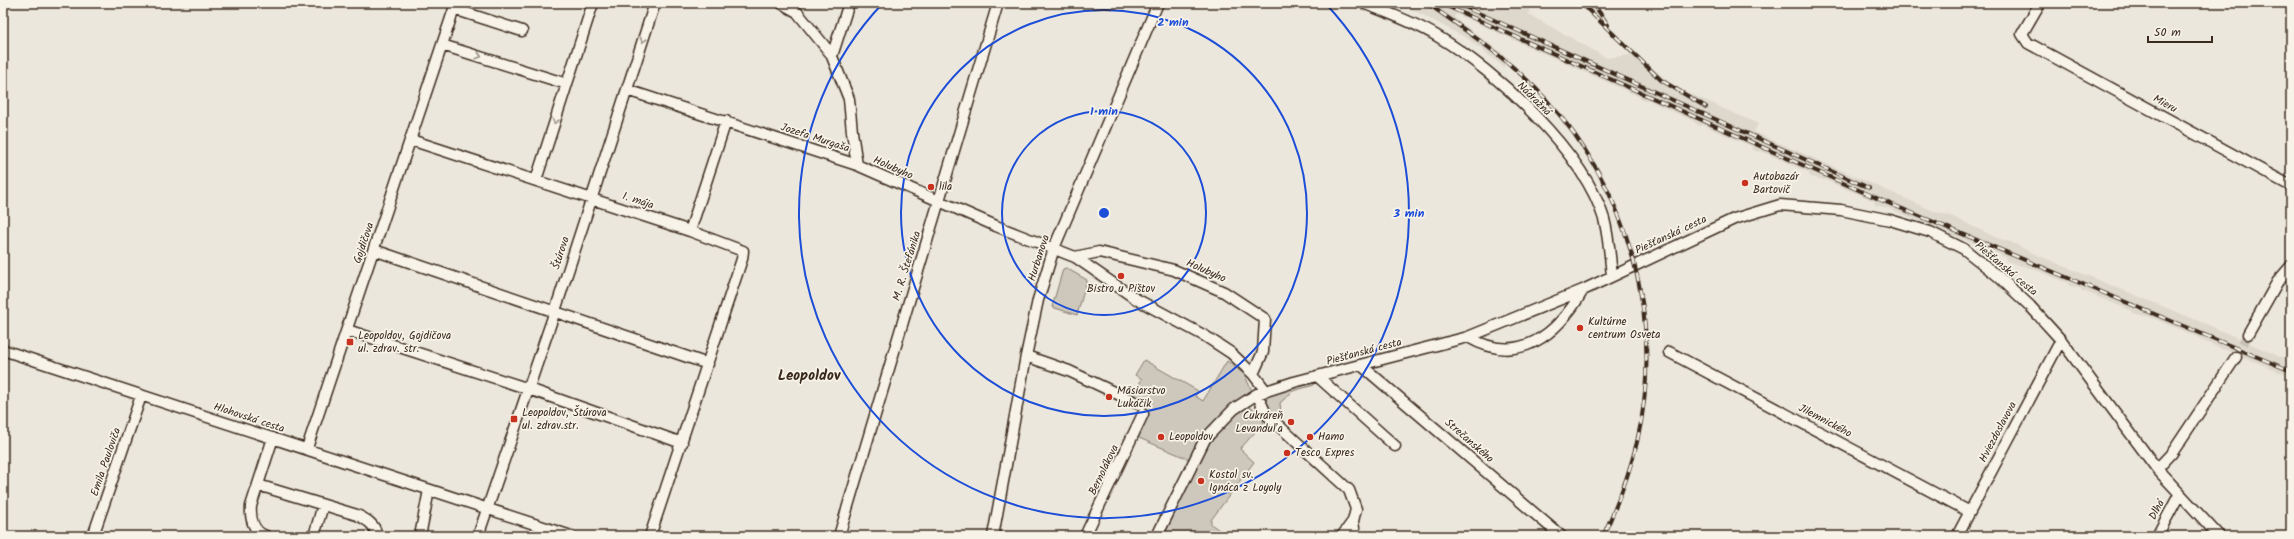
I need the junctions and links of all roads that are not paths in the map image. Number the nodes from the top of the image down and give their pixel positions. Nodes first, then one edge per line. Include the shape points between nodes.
1 (593, 3) edge
2 (655, 3) edge
3 (782, 3) edge
4 (849, 3) edge
5 (998, 3) edge
6 (1158, 3) edge
7 (1363, 3) edge
8 (2040, 3) edge
9 (455, 6) edge
10 (522, 31) dead end
11 (442, 45) junction
12 (832, 56) junction
13 (567, 84) junction
14 (627, 90) junction
15 (726, 121) junction
16 (411, 140) junction
17 (857, 165) junction
18 (536, 180) junction
19 (2291, 186) edge
20 (591, 198) junction
21 (939, 202) junction
22 (690, 230) junction
23 (1054, 248) junction
24 (374, 250) junction
25 (1075, 257) junction
26 (2291, 266) edge
27 (1612, 276) junction
28 (1583, 290) junction
29 (555, 311) junction
30 (347, 330) junction
31 (2248, 334) tunnel mouth
32 (1468, 337) junction
33 (2061, 340) junction
34 (3, 350) edge
35 (1668, 352) dead end
36 (1026, 356) junction
37 (2236, 357) tunnel mouth
38 (708, 364) junction
39 (1361, 365) junction
40 (1253, 374) junction
41 (1317, 376) junction
42 (529, 389) junction
43 (1261, 393) junction
44 (140, 396) junction
45 (273, 438) junction
46 (682, 443) junction
47 (1395, 446) dead end
48 (307, 448) junction
49 (2157, 469) junction
50 (258, 485) junction
51 (429, 490) junction
52 (2180, 495) junction
53 (323, 505) junction
54 (488, 508) junction
55 (1970, 512) junction
56 (1353, 521) junction
57 (2216, 532) edge
58 (93, 536) edge
59 (266, 536) edge
60 (314, 536) edge
61 (377, 536) edge
62 (420, 536) edge
63 (478, 536) edge
64 (571, 536) edge
65 (650, 536) edge
66 (839, 536) edge
67 (994, 536) edge
68 (1085, 536) edge
69 (1156, 536) edge
70 (1342, 536) edge
71 (1355, 536) edge
72 (1561, 536) edge
73 (1957, 536) edge
74 (2156, 536) edge

1 - 13 street
2 -> 14 street, Štúrova
3 - 12 street, Jozefa Murgaša via 797,12
4 - 12 street
5 - 21 street, M. R. Štefánika
6 - 23 street, Hurbanova
7 - 27 street, Nádražná via 1416,25 1454,47 1503,85 1549,132 1576,167 1604,218
8 - 19 street, Mieru via 2022,34 2028,43
9 - 10 street
9 - 11 street, Gojdičova
11 -> 13 street
11 - 16 street, Gojdičova
12 - 17 street, Jozefa Murgaša via 849,99
13 -> 18 street
14 - 15 street, Jozefa Murgaša
14 - 20 street, Štúrova
15 - 17 street, Jozefa Murgaša
15 - 22 street
16 - 18 street, 1. mája
16 - 24 street, Gojdičova
17 - 21 street, Holubyho
18 - 20 street, 1. mája
20 - 22 street, 1. mája
20 - 29 street, Štúrova
21 - 23 street, Holubyho
21 - 66 street, M. R. Štefánika
22 - 38 street, 1. mája via 743,251
23 - 25 street, Holubyho
23 - 36 street, Hurbanova via 1038,300
24 - 29 street
24 - 30 street, Gojdičova
25 - 40 street, Holubyho via 1136,299 1231,353
25 - 40 street, Holubyho via 1099,252 1174,270 1224,292 1265,319 1263,352
26 - 31 street via 2278,281
27 - 28 street, Piešťanská cesta
27 - 33 street, Piešťanská cesta via 1757,210 1780,204 1841,210 1890,220 1930,232 1964,249 2014,291
28 - 32 street, Piešťanská cesta
28 - 32 street via 1570,313 1552,332 1525,346 1491,348
29 - 38 street
29 - 42 street, Štúrova
30 - 42 street
30 - 48 street, Gojdičova
32 - 39 street, Piešťanská cesta
33 - 49 street, Piešťanská cesta
33 - 55 street, Hviezdoslavova
34 - 44 street, Hlohovská cesta
35 - 55 street, Jilemnického
36 - 67 street, Hurbanova
36 - 68 street, Bernolákova via 1069,371 1142,409
37 - 49 street via 2176,449
38 - 46 street, 1. mája
39 - 41 street, Piešťanská cesta
39 - 72 street, Strečanského
40 - 43 street, Holubyho
41 - 43 street, Piešťanská cesta
41 - 47 street
42 - 46 street
42 - 54 street, Štúrova
43 - 56 street, Holubyho via 1266,414 1349,490 1356,509
43 - 69 street, Piešťanská cesta via 1234,409 1205,439
44 - 45 street, Hlohovská cesta
44 - 58 street, Emila Pauloviča
45 - 48 street, Hlohovská cesta
45 - 50 street
46 - 65 street, 1. mája
48 - 51 street, Hlohovská cesta
49 - 52 street, Piešťanská cesta
50 - 53 street
50 - 59 street via 250,516 257,530
51 - 54 street, Hlohovská cesta
51 - 62 street
52 - 57 street, Piešťanská cesta
52 - 74 street, Dlhá
53 - 60 street
53 - 61 street via 369,521 376,529
54 - 63 street
54 - 64 street, Hlohovská cesta
55 - 73 street, Hviezdoslavova
56 - 70 street
56 - 71 street, Holubyho

